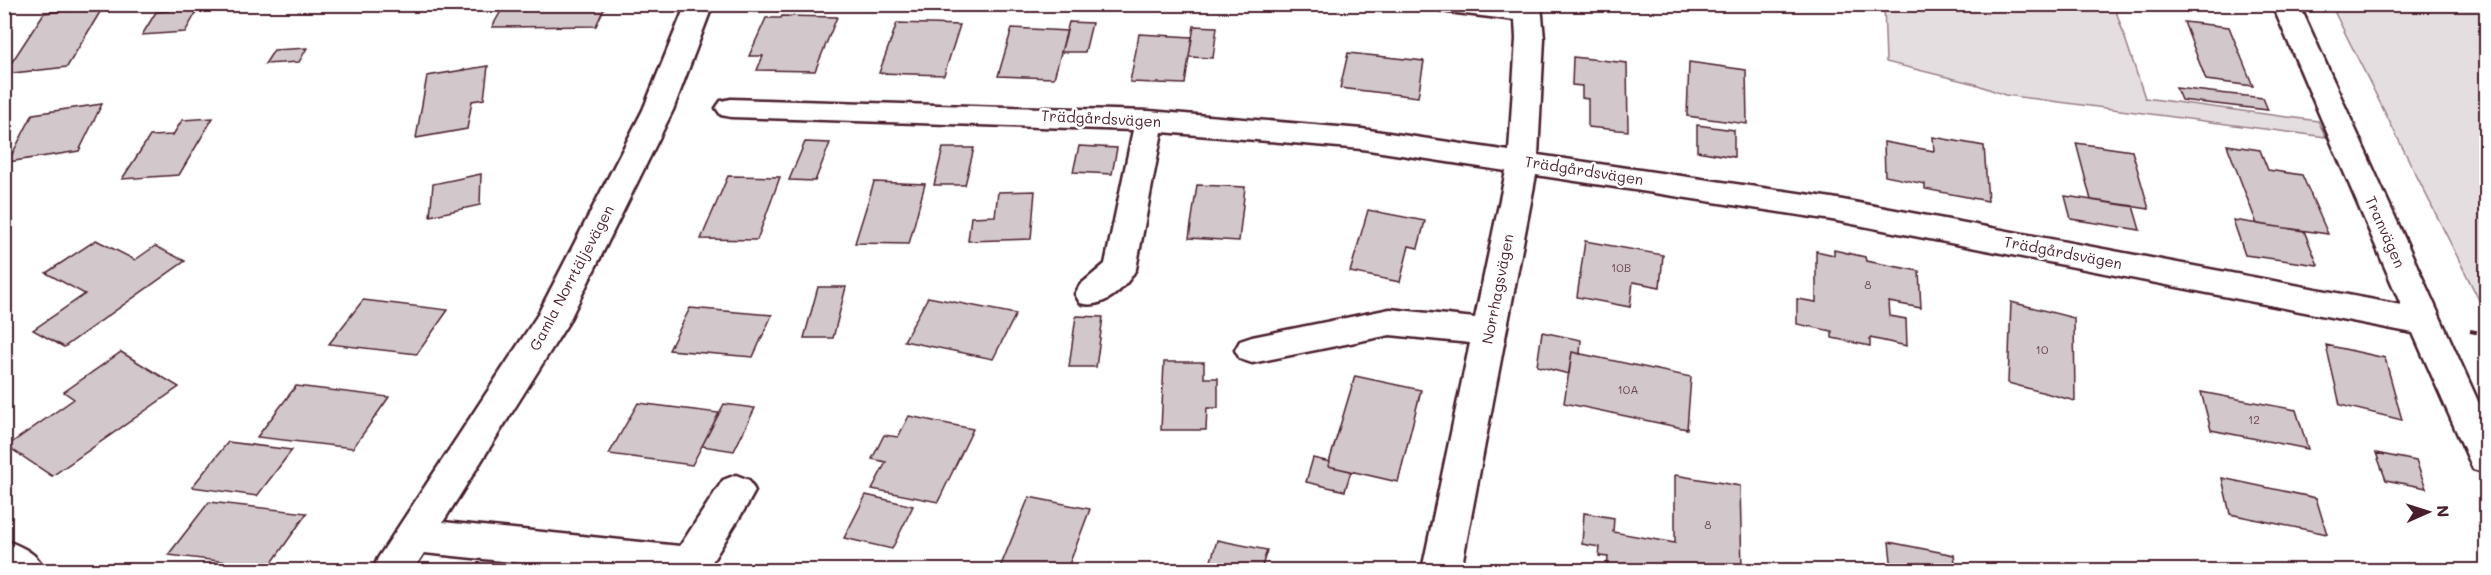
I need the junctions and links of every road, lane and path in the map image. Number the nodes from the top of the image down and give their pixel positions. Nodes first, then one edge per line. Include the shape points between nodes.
1 (700, 4) edge
2 (1448, 4) edge
3 (2285, 4) edge
4 (1528, 8) edge
5 (731, 108) dead end
6 (1149, 121) junction
7 (1523, 162) junction
8 (1092, 294) dead end
9 (2426, 323) junction
10 (1489, 332) junction
11 (1252, 350) dead end
12 (2487, 458) edge
13 (736, 491) dead end
14 (415, 536) junction
15 (4, 557) edge
16 (688, 567) edge
17 (25, 570) edge
18 (392, 570) edge
19 (1441, 570) edge

1 - 14 street, Gamla Norrtäljevägen via 658,110 551,323
2 - 4 street
3 - 9 street, Tranvägen
4 - 7 street, Norrhagsvägen via 1530,39
5 - 6 street, Trädgårdsvägen
6 - 7 street, Trädgårdsvägen via 1362,139
6 - 8 street via 1120,269
7 - 9 street, Trädgårdsvägen via 1832,209
7 - 10 street, Norrhagsvägen
9 - 12 street, Tranvägen
10 - 11 street via 1390,322
10 - 19 street, Norrhagsvägen
13 - 16 street
14 - 16 street
14 - 18 street, Gamla Norrtäljevägen
15 - 17 street

